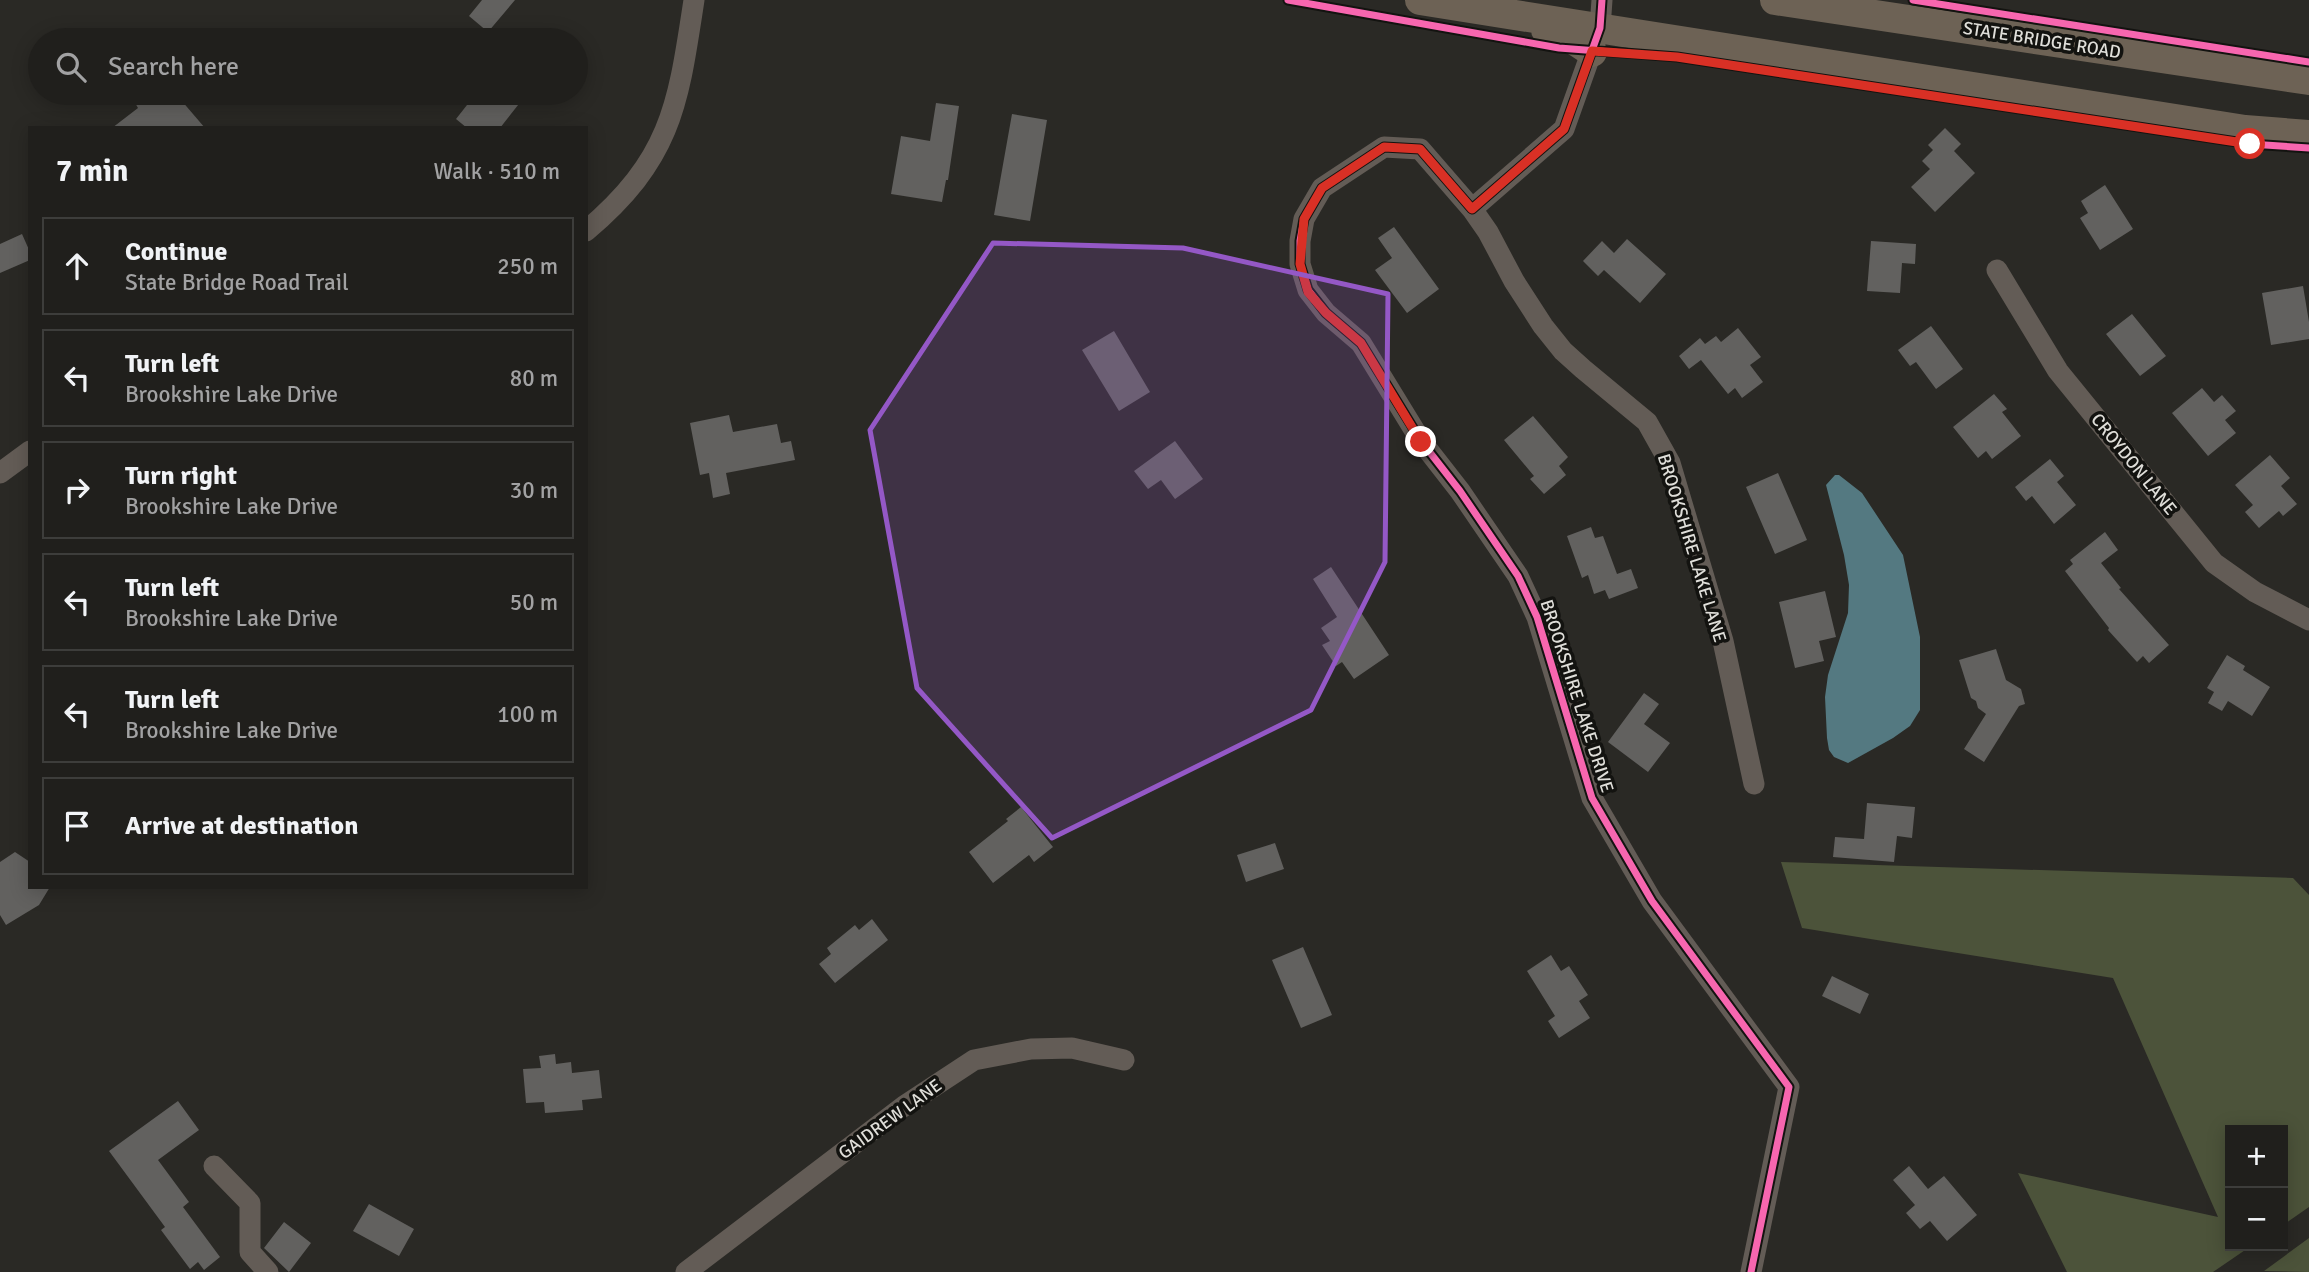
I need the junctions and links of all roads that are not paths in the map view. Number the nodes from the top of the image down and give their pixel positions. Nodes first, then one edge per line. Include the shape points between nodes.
1 (694, 0) edge
2 (1423, 0) edge
3 (1775, 0) edge
4 (1598, 26) edge
5 (2309, 80) edge
6 (2309, 135) edge
7 (1472, 209) junction
8 (588, 229) edge
9 (1997, 270) dead end
10 (28, 452) edge
11 (0, 472) edge
12 (2309, 620) edge
13 (1754, 785) dead end
14 (1125, 1060) dead end
15 (214, 1166) dead end
16 (268, 1272) edge
17 (686, 1272) edge
18 (1751, 1272) edge

1 - 8 street via 673,114 658,147 631,188
2 - 4 highway
3 - 5 highway, STATE BRIDGE ROAD
4 - 6 highway via 2245,130
4 - 7 street via 1564,129
7 - 13 street, BROOKSHIRE LAKE LANE via 1543,326 1563,351 1647,422 1670,463 1723,641
7 - 18 street, BROOKSHIRE LAKE DRIVE via 1420,149 1384,147 1322,188 1304,219 1300,264 1308,292 1361,343 1421,442 1518,576 1537,617 1592,798 1652,901 1789,1087
9 - 12 street, CROYDON LANE via 2058,371 2214,563 2255,592
10 - 11 street
14 - 17 street, GAIDREW LANE via 1072,1048 1031,1049 974,1060 904,1106
15 - 16 street via 250,1203 250,1252

